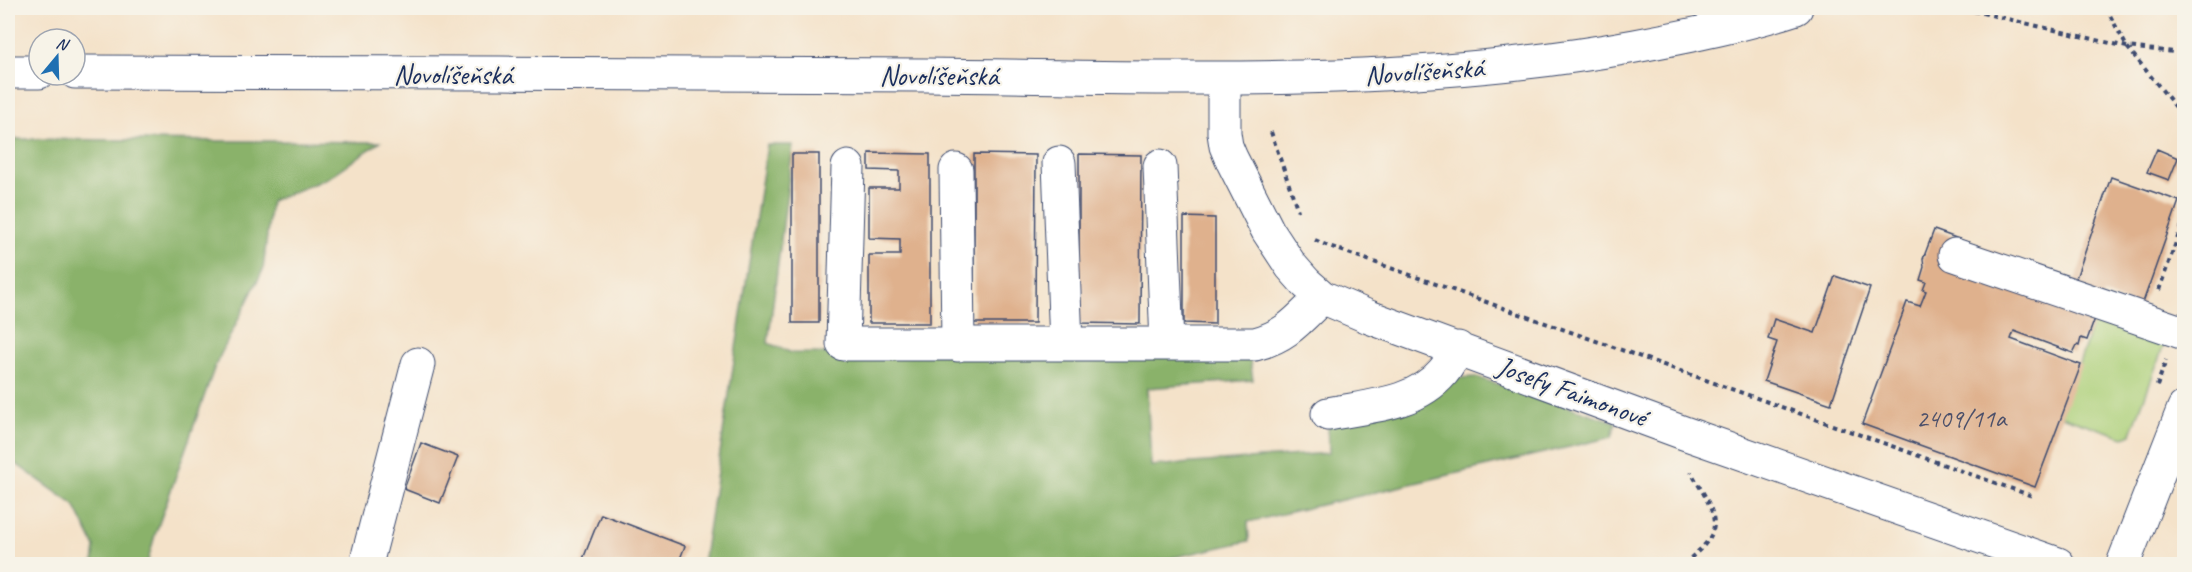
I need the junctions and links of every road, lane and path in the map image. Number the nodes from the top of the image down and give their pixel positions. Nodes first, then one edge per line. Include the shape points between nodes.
1 (1796, 8) edge
2 (2106, 8) edge
3 (1965, 9) edge
4 (2127, 46) junction
5 (2184, 53) edge
6 (8, 72) edge
7 (27, 72) edge
8 (87, 72) edge
9 (1224, 78) junction
10 (2184, 117) edge
11 (1271, 132) dead end
12 (1059, 163) dead end
13 (1160, 166) dead end
14 (848, 167) dead end
15 (956, 170) dead end
16 (1299, 214) dead end
17 (2184, 220) edge
18 (1308, 235) dead end
19 (1955, 255) dead end
20 (1322, 297) junction
21 (2148, 321) junction
22 (2184, 333) edge
23 (1066, 344) junction
24 (1167, 344) junction
25 (958, 345) junction
26 (1458, 348) junction
27 (418, 364) dead end
28 (2184, 408) edge
29 (1328, 414) dead end
30 (1684, 433) junction
31 (2032, 496) dead end
32 (366, 564) edge
33 (1684, 564) edge
34 (2058, 564) edge
35 (2123, 564) edge

1 - 9 street, Novolíšeňská via 1663,41 1540,62 1394,74
2 - 4 path
3 - 4 path
4 - 5 path
4 - 10 path
6 - 7 street
8 - 9 street, Novolíšeňská
9 - 20 street, Josefy Faimonové via 1224,133 1231,158 1268,231 1291,266
11 - 16 path
12 - 23 street
13 - 24 street
14 - 25 street via 843,344
15 - 25 street
17 - 21 path
18 - 31 path via 1326,246
19 - 21 street
20 - 24 street via 1282,335 1271,340 1255,344
20 - 26 street, Josefy Faimonové
21 - 22 street
23 - 24 street
23 - 25 street
26 - 29 street via 1444,371 1428,387 1408,398
26 - 30 street, Josefy Faimonové
27 - 32 street
28 - 35 street
30 - 33 path via 1683,455 1714,517 1715,527 1712,536
30 - 34 street, Josefy Faimonové

